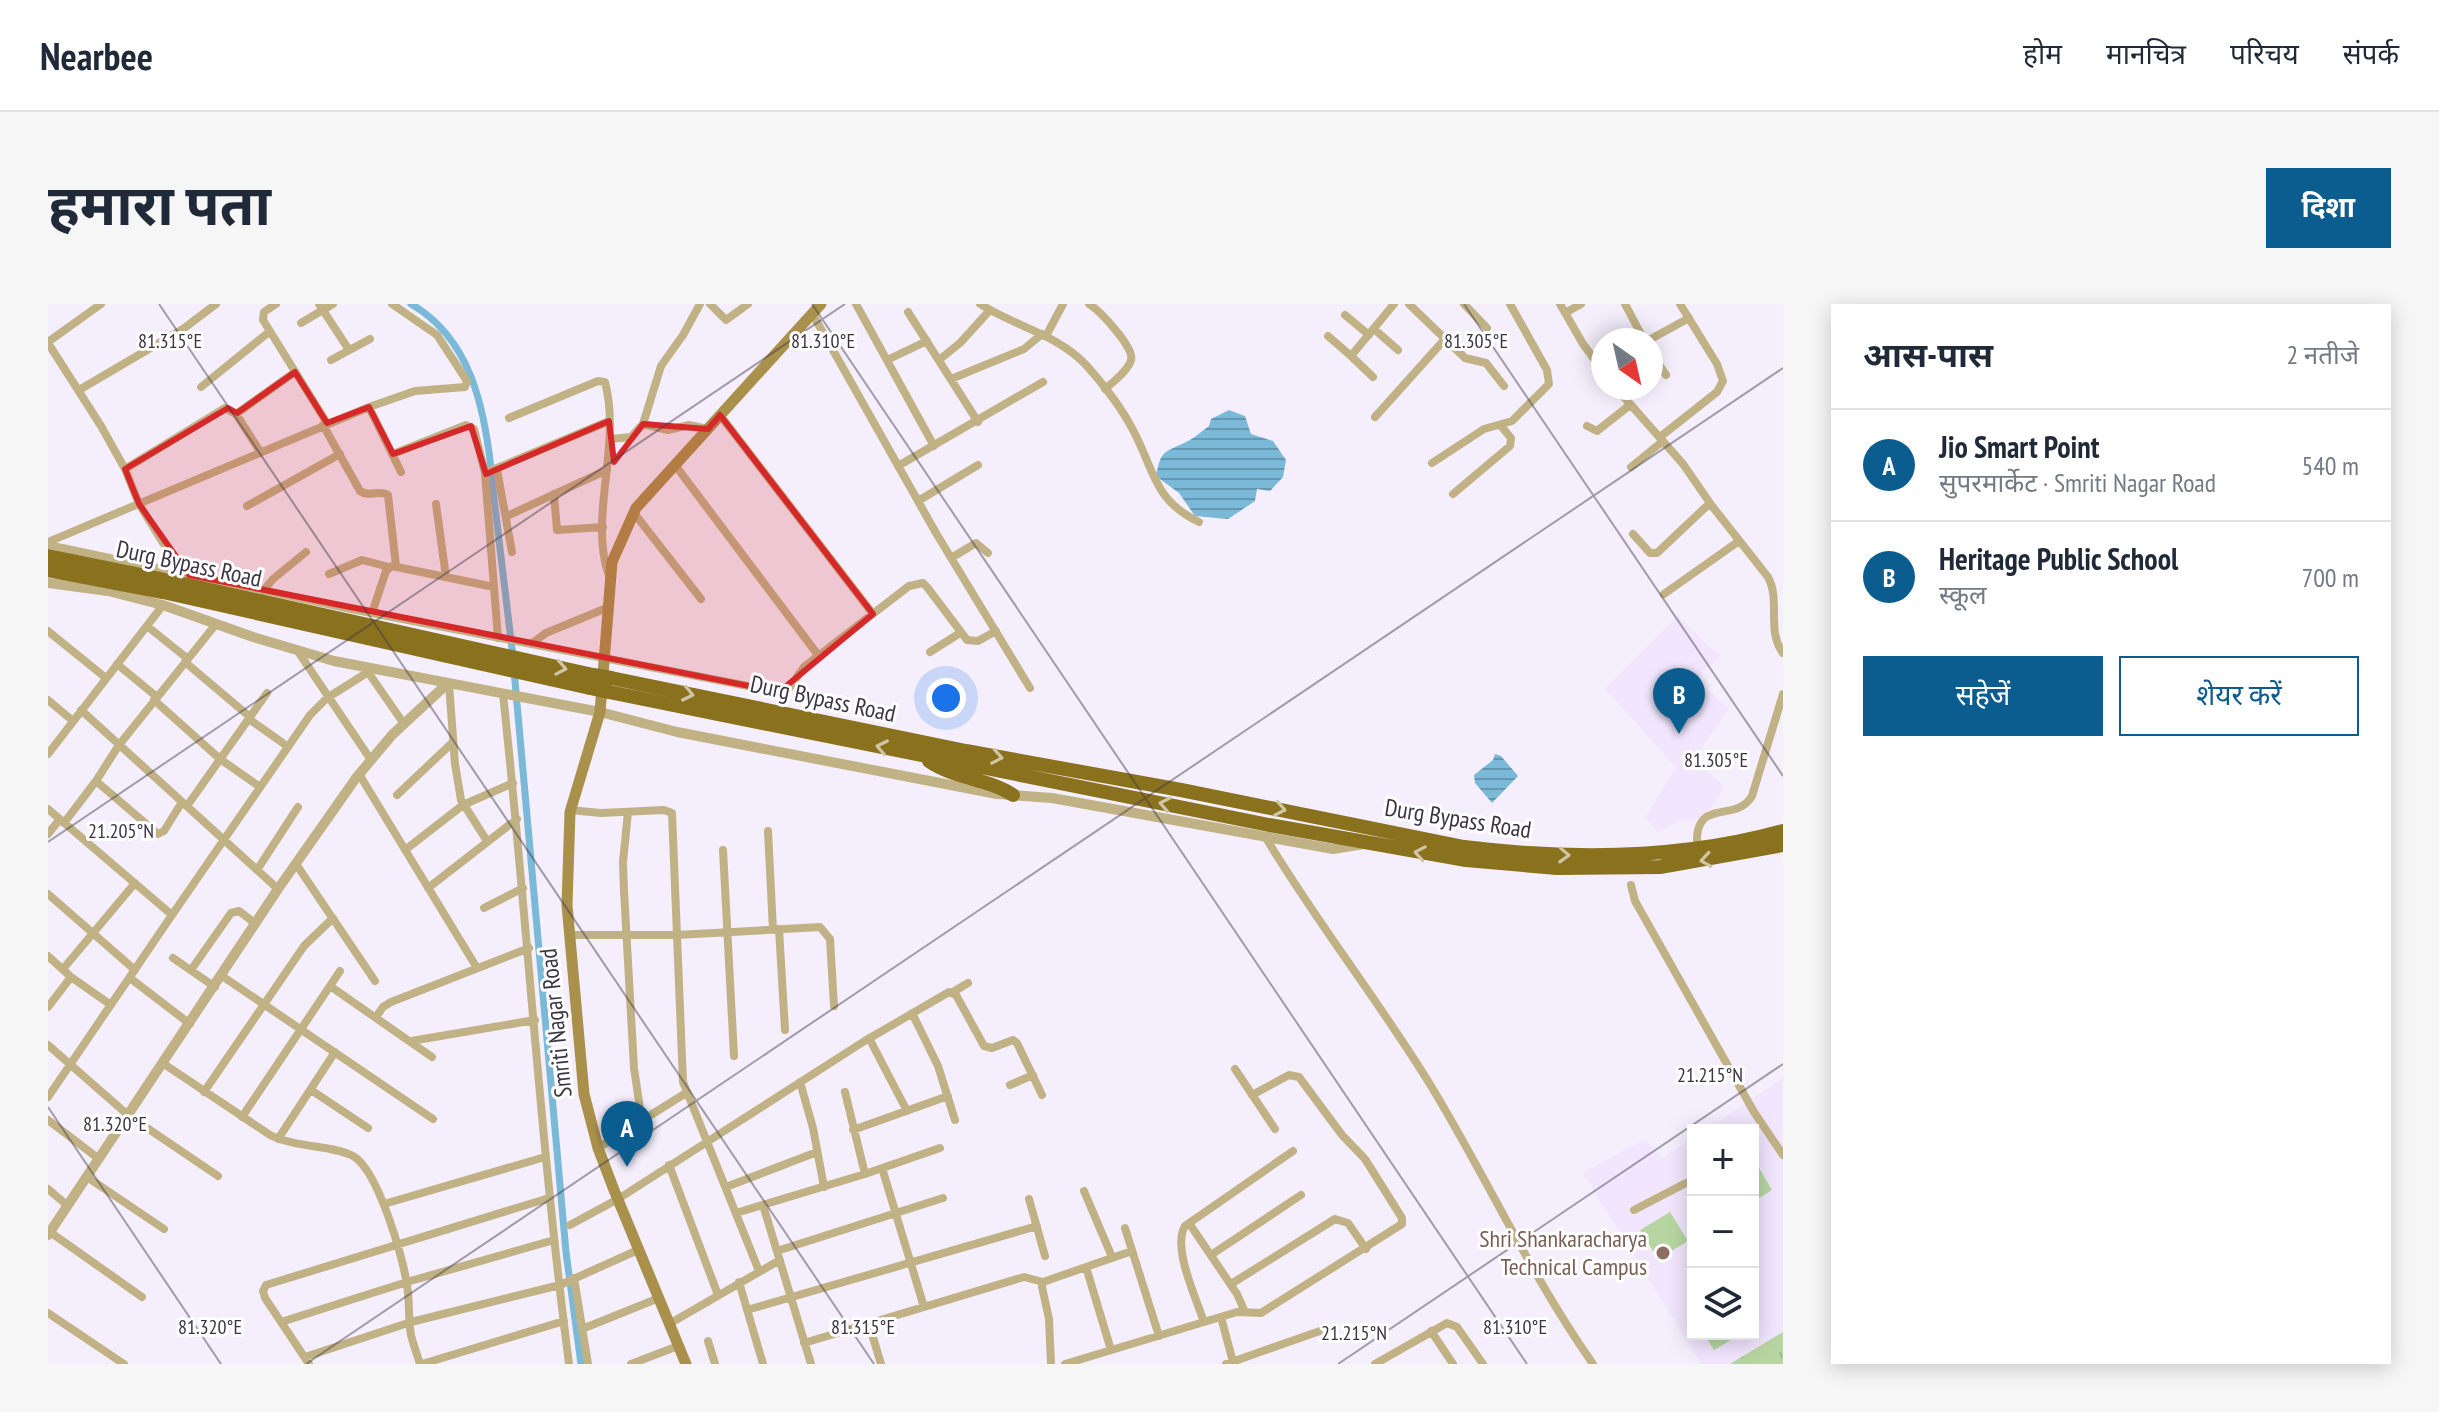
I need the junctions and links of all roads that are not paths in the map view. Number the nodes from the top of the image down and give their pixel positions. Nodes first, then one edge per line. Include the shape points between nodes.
1 (101, 304) edge
2 (216, 304) edge
3 (276, 304) edge
4 (333, 304) edge
5 (392, 304) edge
6 (700, 304) edge
7 (710, 304) edge
8 (748, 304) edge
9 (856, 304) edge
10 (980, 304) edge
11 (1063, 304) edge
12 (1089, 304) edge
13 (1394, 304) edge
14 (1409, 304) edge
15 (1427, 304) edge
16 (1464, 304) edge
17 (1510, 304) edge
18 (1560, 304) edge
19 (1581, 304) edge
20 (1625, 304) edge
21 (1680, 304) edge
22 (321, 307) edge
23 (816, 309) edge
24 (990, 310) junction
25 (908, 312) dead end
26 (1418, 313) junction
27 (1565, 313) junction
28 (1345, 315) dead end
29 (1689, 318) junction
30 (301, 323) dead end
31 (1487, 328) dead end
32 (1639, 328) edge
33 (1663, 331) edge
34 (269, 332) junction
35 (1371, 332) junction
36 (1044, 335) junction
37 (1328, 336) dead end
38 (370, 339) dead end
39 (1445, 339) junction
40 (927, 341) junction
41 (48, 342) edge
42 (349, 350) junction
43 (1398, 350) dead end
44 (1591, 355) edge
45 (1351, 356) junction
46 (331, 360) dead end
47 (887, 360) junction
48 (939, 360) junction
49 (1663, 370) edge
50 (295, 372) junction
51 (1666, 375) dead end
52 (1373, 377) dead end
53 (951, 379) junction
54 (1043, 382) dead end
55 (1504, 386) dead end
56 (201, 387) dead end
57 (1105, 389) junction
58 (79, 390) junction
59 (1626, 400) edge
60 (1630, 405) junction
61 (369, 407) junction
62 (236, 414) junction
63 (720, 415) junction
64 (1375, 417) dead end
65 (509, 418) dead end
66 (609, 421) junction
67 (978, 422) junction
68 (325, 424) junction
69 (643, 424) junction
70 (1501, 426) junction
71 (1587, 426) dead end
72 (708, 429) junction
73 (611, 439) junction
74 (1662, 439) junction
75 (934, 446) junction
76 (261, 453) junction
77 (340, 454) junction
78 (393, 454) junction
79 (1432, 463) dead end
80 (675, 465) junction
81 (978, 465) dead end
82 (898, 466) junction
83 (1631, 467) dead end
84 (125, 469) junction
85 (497, 470) junction
86 (607, 470) junction
87 (401, 472) dead end
88 (485, 473) junction
89 (554, 494) junction
90 (1453, 494) dead end
91 (918, 501) junction
92 (1710, 503) junction
93 (139, 504) junction
94 (436, 504) dead end
95 (247, 506) dead end
96 (634, 513) junction
97 (507, 516) junction
98 (1199, 522) dead end
99 (603, 527) junction
100 (1633, 534) dead end
101 (1739, 541) junction
102 (48, 544) edge
103 (306, 552) dead end
104 (512, 552) dead end
105 (988, 553) dead end
106 (48, 556) edge
107 (951, 558) junction
108 (392, 567) junction
109 (48, 570) edge
110 (329, 574) dead end
111 (189, 575) junction
112 (609, 576) junction
113 (446, 577) junction
114 (48, 583) edge
115 (494, 587) junction
116 (263, 591) junction
117 (1664, 594) dead end
118 (701, 599) dead end
119 (163, 605) junction
120 (609, 607) junction
121 (372, 613) junction
122 (873, 614) junction
123 (216, 624) junction
124 (147, 626) junction
125 (48, 631) edge
126 (996, 631) junction
127 (960, 633) junction
128 (498, 638) junction
129 (531, 644) junction
130 (297, 650) junction
131 (930, 652) dead end
132 (1783, 653) edge
133 (818, 655) junction
134 (603, 657) junction
135 (186, 660) junction
136 (498, 662) junction
137 (117, 664) junction
138 (371, 671) junction
139 (106, 678) junction
140 (448, 684) junction
141 (610, 685) junction
142 (1030, 688) dead end
143 (267, 693) dead end
144 (503, 694) junction
145 (1783, 694) edge
146 (327, 698) junction
147 (156, 699) junction
148 (48, 700) edge
149 (81, 710) junction
150 (600, 712) junction
151 (250, 718) junction
152 (73, 721) junction
153 (404, 724) junction
154 (453, 742) junction
155 (119, 745) junction
156 (287, 746) junction
157 (48, 754) edge
158 (922, 755) junction
159 (220, 759) junction
160 (371, 760) junction
161 (359, 774) junction
162 (96, 781) junction
163 (513, 783) junction
164 (260, 787) junction
165 (397, 795) dead end
166 (1013, 795) junction
167 (184, 804) junction
168 (463, 805) junction
169 (298, 807) dead end
170 (48, 809) edge
171 (570, 810) junction
172 (628, 812) junction
173 (517, 819) junction
174 (62, 821) junction
175 (768, 831) dead end
176 (1783, 831) edge
177 (48, 834) edge
178 (1266, 838) junction
179 (224, 840) junction
180 (487, 841) junction
181 (1369, 842) junction
182 (1783, 845) edge
183 (1697, 847) junction
184 (405, 850) junction
185 (723, 850) dead end
186 (296, 864) junction
187 (257, 870) junction
188 (135, 883) junction
189 (1631, 885) dead end
190 (428, 888) junction
191 (523, 888) junction
192 (278, 889) junction
193 (48, 894) edge
194 (484, 908) dead end
195 (172, 915) junction
196 (333, 918) junction
197 (256, 924) junction
198 (776, 929) junction
199 (728, 932) junction
200 (92, 933) junction
201 (569, 935) junction
202 (677, 935) junction
203 (627, 936) junction
204 (529, 948) junction
205 (48, 956) edge
206 (173, 958) dead end
207 (477, 968) junction
208 (63, 969) junction
209 (191, 970) junction
210 (340, 971) dead end
211 (132, 974) junction
212 (222, 976) junction
213 (71, 977) junction
214 (375, 981) dead end
215 (968, 983) dead end
216 (330, 986) junction
217 (215, 987) junction
218 (953, 992) junction
219 (265, 1004) junction
220 (111, 1005) junction
221 (834, 1006) dead end
222 (48, 1007) edge
223 (912, 1013) junction
224 (376, 1017) junction
225 (535, 1020) junction
226 (190, 1024) junction
227 (302, 1029) junction
228 (785, 1030) dead end
229 (869, 1038) junction
230 (411, 1041) junction
231 (48, 1045) edge
232 (335, 1052) junction
233 (734, 1056) dead end
234 (432, 1057) dead end
235 (164, 1064) junction
236 (70, 1065) junction
237 (1235, 1069) dead end
238 (1033, 1075) junction
239 (800, 1082) junction
240 (1010, 1085) dead end
241 (311, 1090) junction
242 (204, 1092) junction
243 (845, 1092) dead end
244 (686, 1093) junction
245 (1042, 1095) dead end
246 (1252, 1095) junction
247 (948, 1096) junction
248 (48, 1097) edge
249 (907, 1111) junction
250 (128, 1115) junction
251 (242, 1117) junction
252 (433, 1119) dead end
253 (48, 1120) edge
254 (955, 1120) dead end
255 (642, 1122) junction
256 (368, 1128) dead end
257 (1275, 1129) dead end
258 (853, 1130) junction
259 (278, 1139) junction
260 (708, 1141) junction
261 (598, 1148) junction
262 (940, 1148) dead end
263 (1293, 1151) dead end
264 (817, 1152) junction
265 (1783, 1155) edge
266 (545, 1157) junction
267 (99, 1159) junction
268 (669, 1165) junction
269 (882, 1168) junction
270 (865, 1174) junction
271 (218, 1176) dead end
272 (87, 1177) junction
273 (1686, 1183) dead end
274 (726, 1187) junction
275 (824, 1187) junction
276 (48, 1189) edge
277 (1084, 1191) dead end
278 (1301, 1195) dead end
279 (549, 1198) junction
280 (943, 1198) dead end
281 (618, 1199) junction
282 (1029, 1199) dead end
283 (384, 1204) junction
284 (763, 1205) junction
285 (68, 1206) junction
286 (1634, 1210) dead end
287 (736, 1213) junction
288 (896, 1213) junction
289 (1189, 1223) junction
290 (570, 1225) dead end
291 (1037, 1226) junction
292 (1125, 1228) dead end
293 (164, 1229) dead end
294 (49, 1234) edge
295 (554, 1240) junction
296 (396, 1244) junction
297 (1366, 1249) junction
298 (638, 1250) junction
299 (1132, 1251) junction
300 (779, 1255) junction
301 (1211, 1255) junction
302 (1045, 1256) dead end
303 (1112, 1257) junction
304 (910, 1263) junction
305 (1086, 1267) junction
306 (759, 1271) junction
307 (574, 1278) junction
308 (407, 1282) junction
309 (739, 1282) junction
310 (1043, 1282) junction
311 (1231, 1284) junction
312 (560, 1285) junction
313 (718, 1295) junction
314 (142, 1297) dead end
315 (791, 1297) junction
316 (659, 1298) junction
317 (924, 1307) junction
318 (747, 1310) junction
319 (1245, 1312) junction
320 (48, 1313) edge
321 (1221, 1317) junction
322 (564, 1321) junction
323 (281, 1322) junction
324 (411, 1322) junction
325 (1204, 1322) junction
326 (669, 1324) junction
327 (869, 1324) junction
328 (582, 1329) junction
329 (1320, 1331) dead end
330 (1431, 1331) junction
331 (1159, 1336) junction
332 (708, 1341) dead end
333 (804, 1343) junction
334 (678, 1346) junction
335 (1111, 1350) junction
336 (307, 1360) edge
337 (1086, 1361) edge
338 (1230, 1363) edge
339 (124, 1364) edge
340 (421, 1364) edge
341 (569, 1364) edge
342 (588, 1364) edge
343 (631, 1364) edge
344 (686, 1364) edge
345 (715, 1364) edge
346 (763, 1364) edge
347 (811, 1364) edge
348 (881, 1364) edge
349 (1051, 1364) edge
350 (1065, 1364) edge
351 (1375, 1364) edge
352 (1453, 1364) edge
353 (1483, 1364) edge
354 (1593, 1364) edge

1 - 41 street
2 - 58 street
3 - 34 street via 262,315
4 - 22 street
5 - 61 street via 437,335 467,385 415,391
6 - 69 street via 661,366
7 - 8 street via 726,320
9 - 47 street
10 - 24 street
11 - 36 street
12 - 57 street via 1131,350 1126,368
13 - 35 street
14 - 26 street
15 - 26 street
16 - 31 street
17 - 70 street via 1550,378 1540,395
18 - 27 street
19 - 27 street
20 - 32 street
21 - 29 street
22 - 30 street
22 - 42 street
23 - 63 main road, Smriti Nagar Road
23 - 82 street
24 - 36 street
24 - 48 street
25 - 40 street
26 - 39 street
27 - 44 street
28 - 35 street
29 - 33 street
29 - 74 street via 1721,372 1722,386
34 - 50 street
34 - 56 street
35 - 43 street
35 - 45 street
36 - 53 street via 1024,349
36 - 57 street via 1084,364
37 - 45 street
38 - 42 street
39 - 55 street via 1465,358 1486,363
39 - 64 street
40 - 47 street
40 - 48 street
41 - 58 street
42 - 46 street
45 - 52 street
47 - 75 street
48 - 53 street
49 - 51 street
50 - 62 street
50 - 68 street
53 - 67 street
54 - 67 street
57 - 98 street via 1128,421 1160,488 1173,506
58 - 84 street
59 - 60 street
60 - 71 street via 1597,431
60 - 74 street
61 - 68 street
61 - 78 street
62 - 76 street
62 - 84 street via 222,409
63 - 72 main road, Smriti Nagar Road
63 - 122 street
65 - 66 street via 601,381 606,384
66 - 73 street
66 - 85 street
67 - 75 street
68 - 76 street
68 - 77 street
69 - 72 street via 663,430 689,425
69 - 73 street via 631,437
70 - 79 street via 1479,431
70 - 90 street via 1511,438 1510,446
72 - 80 main road, Smriti Nagar Road
73 - 86 street
74 - 83 street
74 - 92 street
75 - 82 street
76 - 93 street
77 - 95 street
77 - 108 street via 362,493 388,495
78 - 87 street
78 - 88 street via 469,425
80 - 96 main road, Smriti Nagar Road
80 - 133 street
81 - 91 street
82 - 91 street
84 - 93 street
85 - 88 street
85 - 97 street
86 - 89 street
86 - 99 street
88 - 115 street
89 - 97 street
89 - 99 street via 557,530
91 - 107 street
92 - 100 street via 1657,553 1650,553
92 - 101 street
93 - 102 street
93 - 111 street
94 - 113 street
96 - 112 main road, Smriti Nagar Road
96 - 118 street
97 - 104 street
99 - 112 street via 601,552
101 - 117 street
101 - 132 street via 1771,584 1773,634
102 - 111 street
103 - 116 street
105 - 107 street via 976,543
106 - 136 highway, Durg Bypass Road
107 - 126 street
108 - 110 street via 362,560
108 - 113 street
108 - 121 street
109 - 136 highway, Durg Bypass Road
111 - 116 street
112 - 120 main road, Smriti Nagar Road
113 - 115 street
114 - 119 street
115 - 128 street
116 - 121 street
119 - 123 street
119 - 124 street
120 - 129 street
120 - 134 main road, Smriti Nagar Road
121 - 128 street
122 - 127 street via 909,586 923,583
122 - 133 street
123 - 130 street
123 - 135 street
124 - 135 street
124 - 137 street
125 - 139 street
126 - 127 street via 973,642
126 - 142 street
127 - 131 street
128 - 129 street
129 - 134 street
130 - 138 street
130 - 146 street
133 - 134 street via 788,690 779,692
134 - 150 main road, Smriti Nagar Road
135 - 147 street
135 - 151 street
136 - 141 highway, Durg Bypass Road, bridge
137 - 139 street
137 - 147 street
138 - 140 street
138 - 146 street
138 - 153 street
139 - 149 street
140 - 144 street
140 - 153 street
140 - 154 street
158 -> 141 highway, Durg Bypass Road
141 -> 183 highway, Durg Bypass Road via 1464,847 1600,856
143 - 151 street
144 - 150 street
144 - 163 street
145 - 183 street via 1749,802 1703,819 1696,832
146 - 156 street
146 - 160 street
147 - 155 street
147 - 159 street
148 - 152 street
149 - 152 street
149 - 155 street
150 - 166 street via 707,738
150 - 171 main road, Smriti Nagar Road
151 - 156 street
151 - 159 street
152 - 157 street
153 - 160 street
154 - 165 street
154 - 168 street
155 - 162 street
155 - 167 street
156 - 164 street
158 - 166 highway via 949,773
181 -> 158 highway, Durg Bypass Road
159 - 164 street
159 - 167 street
160 - 161 street
161 - 184 street
161 - 186 street
162 - 167 street via 158,834
162 - 174 street
163 - 168 street
163 - 173 street
164 - 179 street
166 - 178 street
167 - 179 street
168 - 180 street
168 - 184 street
169 - 187 street
170 - 174 street
171 - 172 street
171 - 201 main road, Smriti Nagar Road
172 - 202 street via 672,813
172 - 203 street via 623,862
173 - 180 street
173 - 191 street
174 - 177 street
174 - 188 street
175 - 198 street
176 - 183 highway, Durg Bypass Road
178 - 181 street via 1333,849
178 - 354 street via 1430,1085 1536,1277
179 - 187 street
179 - 195 street
180 - 190 street
182 -> 181 highway, Durg Bypass Road via 1660,867 1600,870 1466,860
184 - 190 street
185 - 199 street
186 - 192 street
186 - 196 street
187 - 192 street
188 - 195 street
188 - 200 street
189 - 265 street via 1635,901
190 - 207 street
191 - 194 street
191 - 204 street
192 - 197 street
193 - 200 street
195 - 211 street
196 - 214 street
196 - 219 street via 304,946
197 - 209 street via 239,911 231,913
197 - 212 street
198 - 199 street
198 - 221 street via 820,927 828,934
198 - 228 street
199 - 202 street
199 - 233 street
200 - 208 street
200 - 211 street
201 - 203 street
201 - 261 main road, Smriti Nagar Road via 580,1075
202 - 203 street
202 - 244 street
203 - 255 street
204 - 207 street
204 - 225 street
205 - 208 street
206 - 209 street
207 - 224 street via 391,1002
208 - 213 street
209 - 217 street
210 - 216 street
211 - 220 street
211 - 226 street
212 - 217 street
212 - 219 street
213 - 220 street
213 - 222 street
215 - 218 street
216 - 224 street
216 - 227 street
217 - 226 street
218 - 223 street
218 - 238 street via 984,1046 1013,1040
219 - 227 street
219 - 242 street
220 - 236 street
223 - 229 street
223 - 247 street
224 - 230 street
225 - 230 street
225 - 266 street
226 - 235 street
227 - 232 street
227 - 251 street
229 - 239 street
229 - 249 street
230 - 234 street
231 - 236 street
232 - 241 street
232 - 252 street
235 - 242 street
235 - 250 street
236 - 248 street
236 - 250 street
237 - 246 street
238 - 240 street
238 - 245 street
239 - 260 street
239 - 264 street
241 - 256 street
241 - 259 street
242 - 251 street
243 - 258 street
244 - 255 street
244 - 260 street
246 - 257 street
246 - 297 street via 1289,1075 1299,1077 1365,1159 1402,1218 1402,1224
247 - 249 street
247 - 254 street
249 - 258 street
250 - 267 street
250 - 271 street
251 - 259 street
253 - 267 street
255 - 261 street
258 - 270 street
259 - 283 street via 354,1157
260 - 268 street
260 - 274 street
261 - 281 main road, Smriti Nagar Road
262 - 269 street
263 - 289 street
264 - 274 street
264 - 275 street
266 - 279 street
266 - 283 street
267 - 272 street
268 - 281 street
268 - 313 street
269 - 270 street
269 - 288 street
270 - 275 street
272 - 285 street
272 - 293 street
273 - 286 street
274 - 287 street
275 - 284 street
276 - 285 street
277 - 303 street
278 - 301 street
279 - 295 street
279 - 296 street
280 - 288 street
281 - 290 street
281 - 298 main road, Smriti Nagar Road
282 - 291 street
283 - 296 street
284 - 287 street
284 - 300 street
285 - 294 street
287 - 306 street
288 - 300 street
288 - 304 street
289 - 301 street
289 - 325 street via 1179,1243
291 - 302 street
291 - 304 street
292 - 299 street
294 - 314 street
295 - 308 street
295 - 312 street
296 - 308 street
296 - 323 street via 266,1285 265,1298
297 - 311 street via 1348,1223 1335,1219
297 - 319 street via 1275,1306 1261,1313
298 - 307 street
298 - 316 main road, Smriti Nagar Road
299 - 303 street
299 - 331 street
300 - 306 street
300 - 315 street
301 - 311 street
303 - 305 street
304 - 315 street
304 - 317 street
305 - 310 street
305 - 335 street
306 - 309 street
307 - 312 street
307 - 328 street
308 - 323 street
308 - 324 street
309 - 313 street
309 - 318 street
310 - 317 street via 1024,1277
310 - 349 street
311 - 319 street
312 - 322 street
312 - 324 street
313 - 326 street
315 - 318 street
315 - 333 street
316 - 326 main road, Smriti Nagar Road
316 - 328 street
317 - 327 street
318 - 346 street
319 - 321 street
320 - 339 street
321 - 325 street
321 - 338 street
322 - 340 street
322 - 341 street
323 - 336 street
324 - 336 street
324 - 340 street
325 - 331 street
326 - 334 main road, Smriti Nagar Road
327 - 333 street
327 - 348 street
328 - 342 street
329 - 338 street
330 - 351 street
330 - 352 street
330 - 353 street via 1447,1323 1457,1327
331 - 335 street
332 - 345 street
333 - 347 street
334 - 343 street
334 - 344 main road, Smriti Nagar Road
335 - 337 street
337 - 350 street

